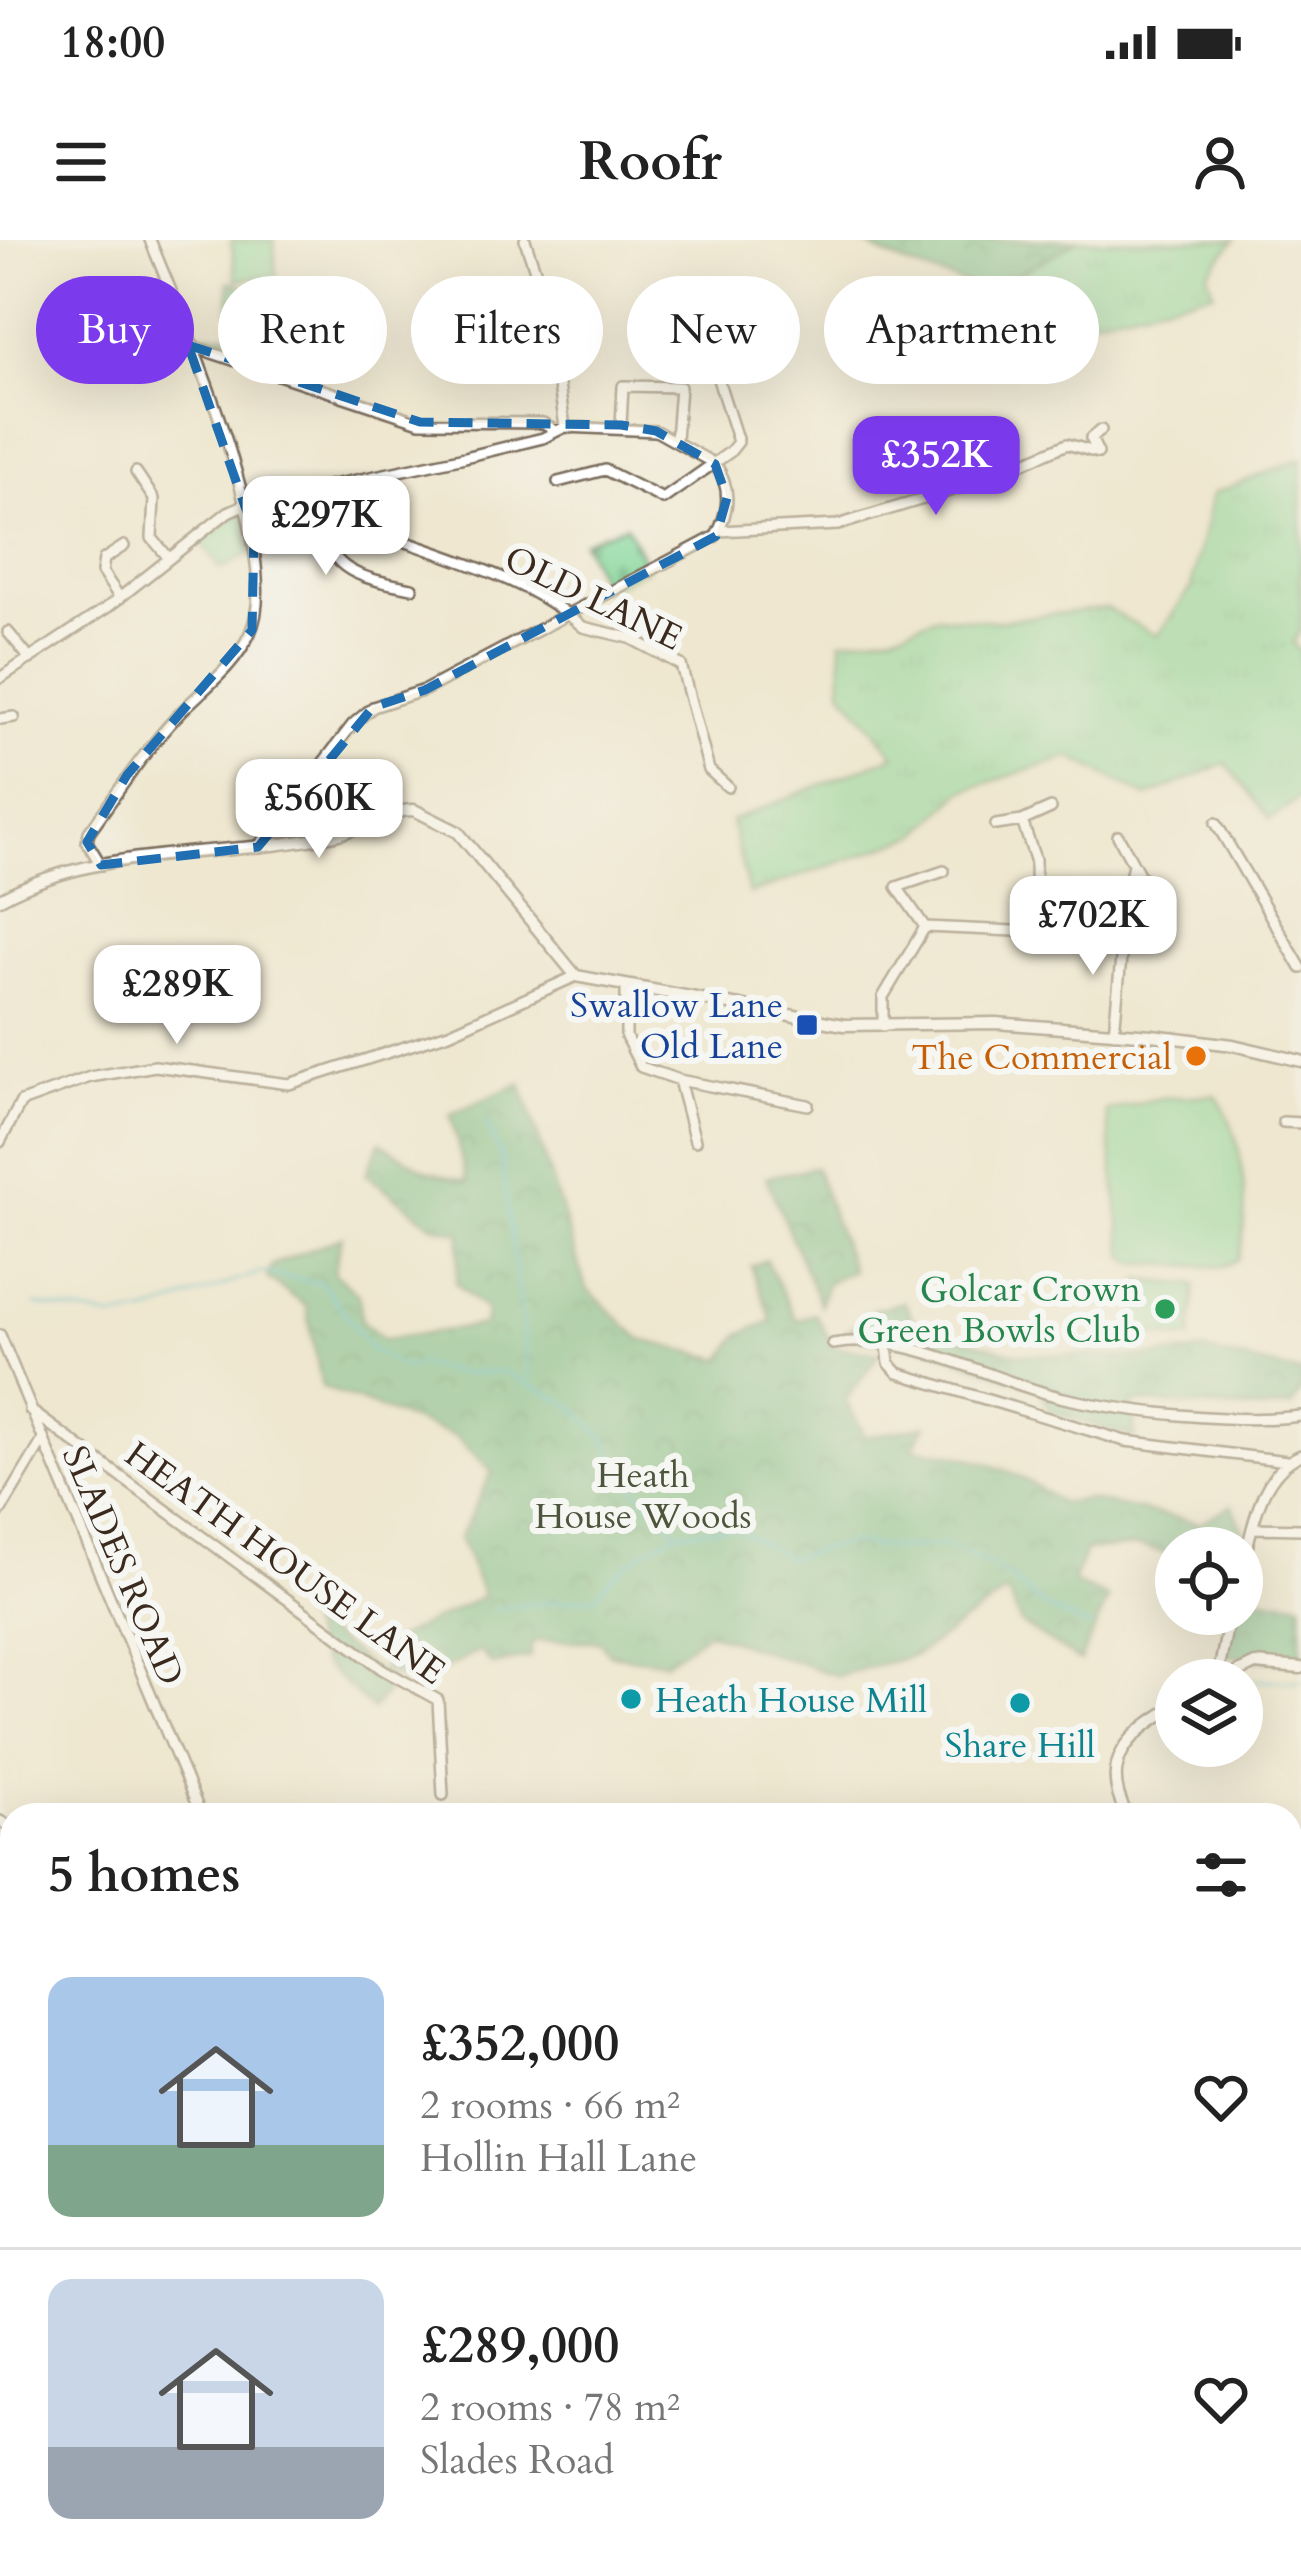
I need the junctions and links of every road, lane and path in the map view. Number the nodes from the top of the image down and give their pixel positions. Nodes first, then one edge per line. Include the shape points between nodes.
1 (150, 240) edge
2 (525, 240) edge
3 (163, 276) edge
4 (194, 347) edge
5 (194, 361) edge
6 (720, 384) edge
7 (621, 425) junction
8 (561, 429) junction
9 (1101, 430) dead end
10 (676, 439) junction
11 (715, 464) junction
12 (136, 472) dead end
13 (558, 482) dead end
14 (338, 485) junction
15 (298, 493) junction
16 (248, 503) junction
17 (343, 513) junction
18 (719, 531) junction
19 (124, 546) dead end
20 (168, 557) junction
21 (412, 588) dead end
22 (120, 598) junction
23 (574, 613) junction
24 (8, 632) dead end
25 (30, 659) junction
26 (0, 678) edge
27 (14, 717) dead end
28 (0, 719) edge
29 (728, 787) dead end
30 (1051, 808) dead end
31 (1022, 821) junction
32 (1216, 823) dead end
33 (996, 825) dead end
34 (1118, 836) dead end
35 (259, 847) junction
36 (1133, 864) junction
37 (101, 865) junction
38 (944, 872) dead end
39 (1126, 897) dead end
40 (0, 899) edge
41 (925, 927) junction
42 (1036, 933) junction
43 (1123, 936) junction
44 (1301, 968) edge
45 (576, 976) junction
46 (626, 988) junction
47 (883, 1026) junction
48 (1114, 1033) junction
49 (1301, 1061) edge
50 (679, 1080) junction
51 (808, 1105) dead end
52 (1283, 1122) dead end
53 (1301, 1123) edge
54 (695, 1141) dead end
55 (0, 1142) edge
56 (0, 1335) edge
57 (833, 1344) dead end
58 (887, 1345) junction
59 (30, 1410) junction
60 (1301, 1421) edge
61 (43, 1440) junction
62 (1301, 1455) edge
63 (1287, 1461) junction
64 (0, 1512) edge
65 (1252, 1527) edge
66 (1263, 1528) edge
67 (1301, 1529) edge
68 (1263, 1665) edge
69 (1301, 1668) edge
70 (1155, 1718) edge
71 (443, 1795) dead end
72 (196, 1803) edge
73 (1123, 1803) edge

1 - 3 street
2 - 8 street via 548,309
4 - 8 street via 420,422
5 - 16 street
6 - 11 street via 738,442
7 - 8 street
7 - 10 street
7 - 10 street via 623,386 680,387
8 - 14 street
9 - 18 street via 1091,438 1098,453 1067,444 979,482 838,524
10 - 11 street
11 - 13 street via 663,499 605,470
11 - 18 street via 727,498
12 - 20 street via 154,500 152,538
14 - 15 street
14 - 17 street
15 - 16 street
15 - 17 street, OLD LANE
16 - 20 street
16 - 37 street via 258,555 252,630 230,666 127,775 89,832
17 - 21 street via 328,538 330,551 352,572
17 - 23 street, OLD LANE
18 - 23 street
19 - 22 street via 104,560 102,572
20 - 22 street
22 - 25 street
23 - 29 street, OLD LANE via 584,627 630,638 681,665 709,770
23 - 35 street via 373,707
24 - 25 street
25 - 26 street
27 - 28 street
30 - 31 street
31 - 33 street
31 - 42 street via 1035,859
32 - 44 street
34 - 36 street
35 - 37 street
35 - 45 street via 335,835 404,810 441,819
36 - 39 street
36 - 43 street via 1149,892
37 - 40 street via 28,883
38 - 41 street via 898,887
41 - 42 street
41 - 47 street via 884,997
42 - 43 street
43 - 48 street
45 - 46 street
45 - 55 street via 448,1034 289,1084 155,1066 90,1077 21,1102
46 - 47 street
46 - 50 street via 626,1037 641,1067
47 - 48 street via 996,1023
48 - 49 street
50 - 51 street
50 - 54 street
52 - 53 street
56 - 59 street, SLADES ROAD
57 - 58 street
58 - 60 street via 1064,1398
58 - 63 street via 898,1373 1103,1434
59 - 61 street, SLADES ROAD
59 - 71 street, HEATH HOUSE LANE via 382,1669 438,1700
61 - 64 street
61 - 72 street, SLADES ROAD
62 - 63 street
63 - 65 street via 1268,1483
66 - 67 street
68 - 69 street
70 - 73 street via 1121,1746 1116,1785

